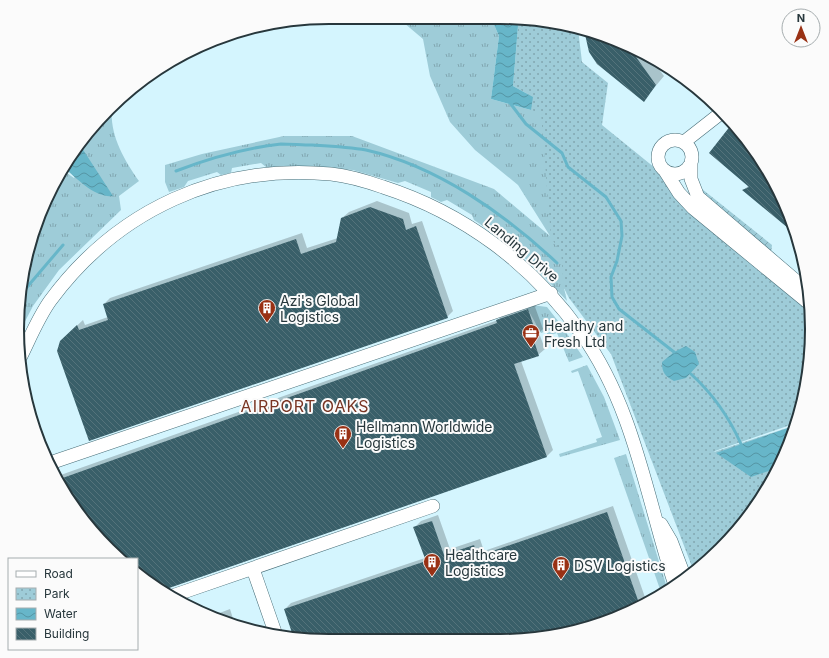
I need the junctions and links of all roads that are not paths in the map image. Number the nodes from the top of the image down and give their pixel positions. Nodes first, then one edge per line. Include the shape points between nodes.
1 (718, 115) edge
2 (684, 142) junction
3 (691, 163) junction
4 (665, 171) junction
5 (801, 285) edge
6 (551, 293) junction
7 (803, 298) edge
8 (25, 348) edge
9 (54, 462) edge
10 (433, 506) dead end
11 (656, 518) junction
12 (253, 569) junction
13 (684, 573) edge
14 (674, 579) edge
15 (178, 594) edge
16 (274, 629) edge

1 - 2 street
2 - 3 street via 691,151
2 - 4 street via 674,139 664,142 661,146 658,161
3 - 4 street via 680,173
3 - 5 street via 691,179 698,198
4 - 7 street via 679,193 693,208
6 - 8 street, Landing Drive via 514,259 471,228 408,195 358,179 332,174 278,173 210,185 156,207 129,223 82,264 50,301
6 - 9 street
6 - 11 street, Landing Drive via 583,335 603,370 644,471
10 - 12 street
11 - 13 street, Landing Drive via 671,541
11 - 14 street, Landing Drive
12 - 15 street
12 - 16 street

